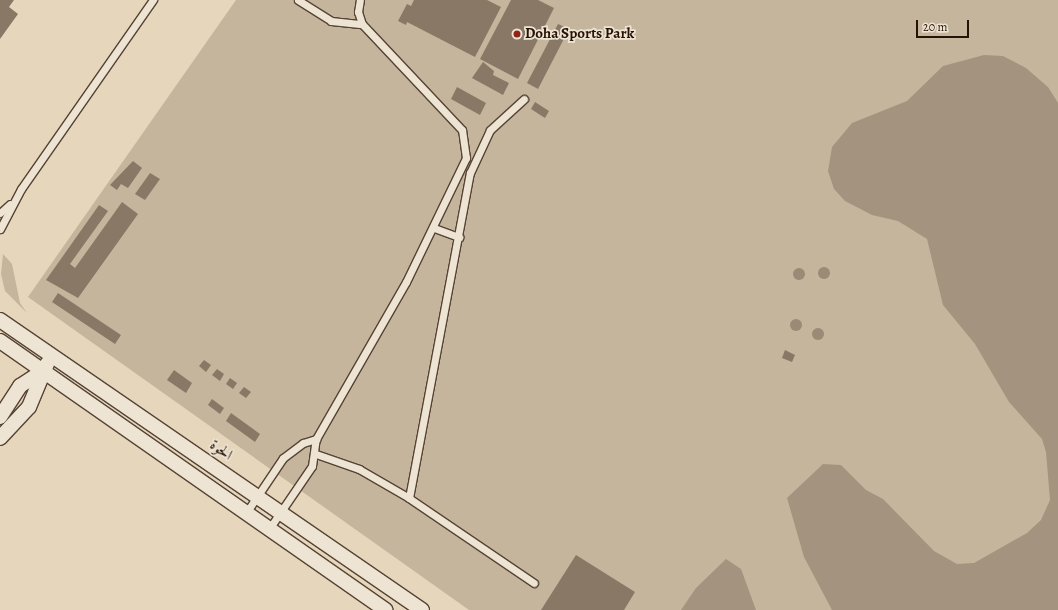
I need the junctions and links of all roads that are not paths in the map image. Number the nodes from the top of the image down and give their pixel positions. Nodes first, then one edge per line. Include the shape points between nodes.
1 (153, 0) edge
2 (298, 0) edge
3 (360, 0) edge
4 (362, 24) junction
5 (524, 99) dead end
6 (13, 201) junction
7 (0, 213) edge
8 (434, 228) junction
9 (0, 229) edge
10 (459, 236) junction
11 (0, 320) edge
12 (0, 341) edge
13 (52, 356) junction
14 (43, 371) junction
15 (0, 417) edge
16 (0, 438) edge
17 (316, 439) junction
18 (316, 454) junction
19 (257, 496) junction
20 (409, 498) junction
21 (280, 512) junction
22 (246, 513) junction
23 (269, 529) junction
24 (534, 583) dead end
25 (385, 610) edge
26 (422, 610) edge

1 - 6 lane
2 - 4 lane via 331,21
3 - 4 lane via 358,12
4 - 8 lane via 456,122 465,139 463,166
5 - 10 lane via 500,118 482,143 470,173
6 - 7 lane
6 - 9 lane
8 - 10 lane
8 - 17 lane via 378,335
10 - 20 lane
11 - 13 street, الحوة
12 - 14 street
13 - 14 street
13 - 19 street, الحوة
14 - 15 street via 20,386
14 - 16 street via 29,407
14 - 22 street
17 - 18 lane
17 - 19 lane via 303,443 283,458
18 - 20 lane via 359,469
18 - 21 lane via 307,476
19 - 21 street, الحوة
19 - 22 lane
20 - 24 lane
21 - 23 lane
21 - 26 street, الحوة
22 - 23 street
23 - 25 street

